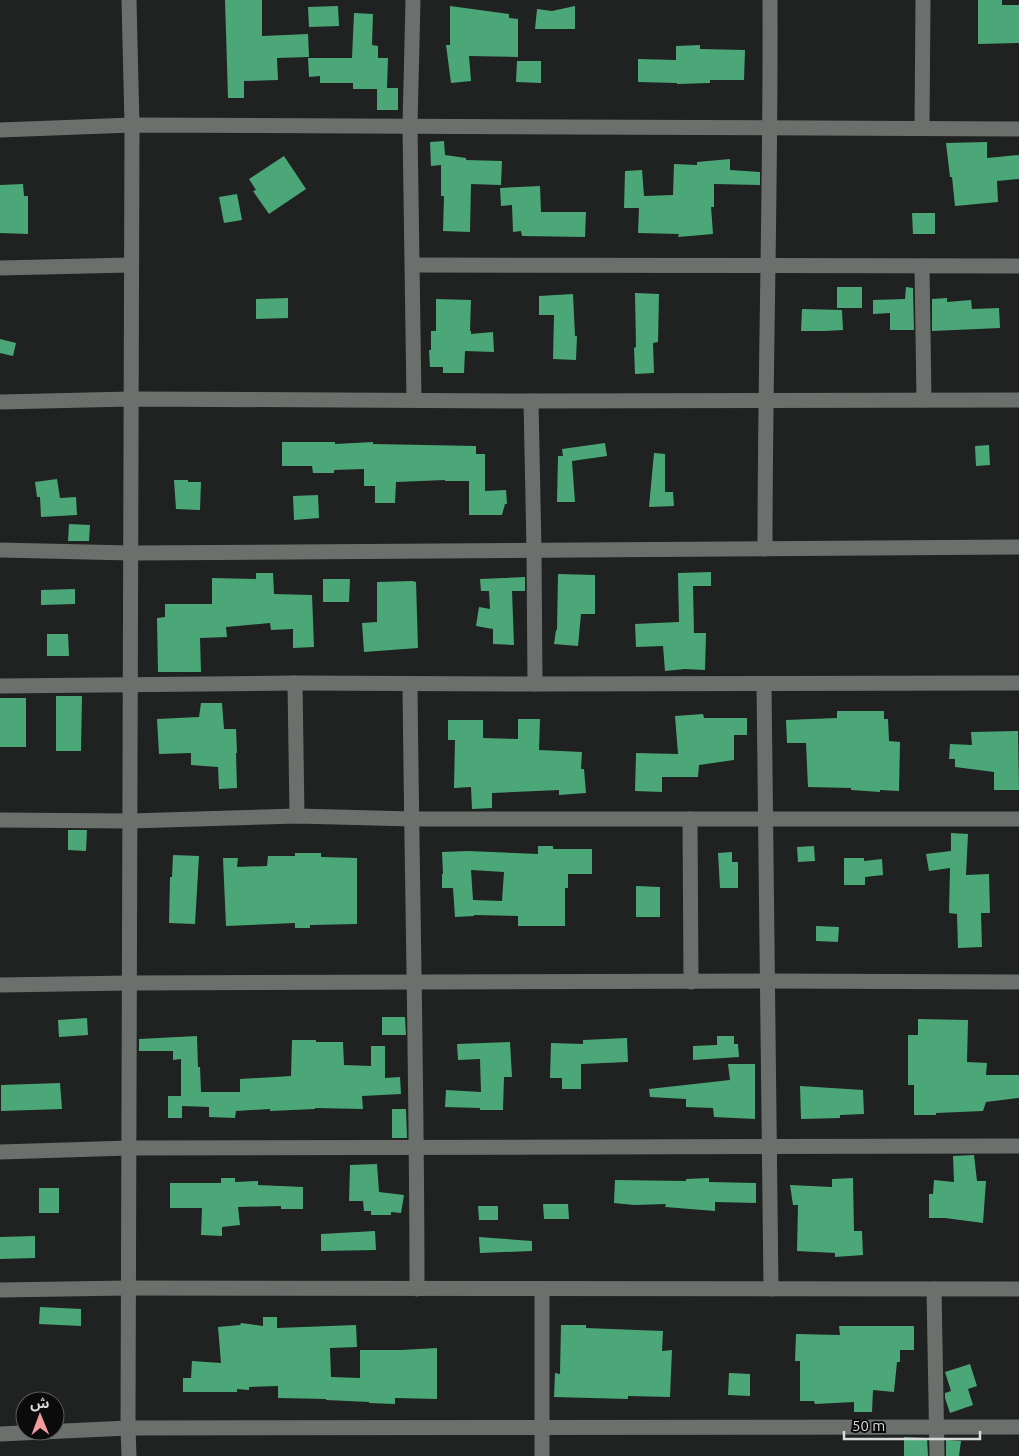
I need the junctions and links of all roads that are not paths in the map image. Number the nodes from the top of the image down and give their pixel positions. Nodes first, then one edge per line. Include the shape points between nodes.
1 (129, 0) edge
2 (413, 0) edge
3 (770, 0) edge
4 (923, 0) edge
5 (132, 125) junction
6 (410, 126) junction
7 (771, 128) junction
8 (922, 128) junction
9 (1019, 129) edge
10 (0, 130) edge
11 (131, 265) junction
12 (413, 265) junction
13 (768, 266) junction
14 (922, 266) junction
15 (1019, 266) edge
16 (0, 268) edge
17 (130, 399) junction
18 (414, 400) junction
19 (924, 400) junction
20 (1019, 400) edge
21 (531, 401) junction
22 (766, 401) junction
23 (0, 402) edge
24 (1019, 547) edge
25 (765, 549) junction
26 (0, 550) edge
27 (534, 550) junction
28 (131, 553) junction
29 (295, 683) junction
30 (1019, 683) edge
31 (410, 684) junction
32 (535, 684) junction
33 (764, 684) junction
34 (131, 685) junction
35 (0, 686) edge
36 (297, 816) junction
37 (412, 819) junction
38 (690, 819) junction
39 (1019, 819) edge
40 (0, 820) edge
41 (765, 820) junction
42 (130, 821) junction
43 (768, 981) junction
44 (691, 982) junction
45 (1019, 982) edge
46 (129, 983) junction
47 (413, 983) junction
48 (0, 985) edge
49 (417, 1146) junction
50 (770, 1146) junction
51 (1019, 1146) edge
52 (129, 1148) junction
53 (0, 1152) edge
54 (128, 1288) junction
55 (416, 1289) junction
56 (542, 1289) junction
57 (771, 1289) junction
58 (934, 1289) junction
59 (1019, 1289) edge
60 (0, 1290) edge
61 (936, 1427) junction
62 (1019, 1427) edge
63 (128, 1428) junction
64 (542, 1428) junction
65 (0, 1434) edge
66 (129, 1456) edge
67 (542, 1456) edge
68 (937, 1456) edge

1 - 5 street
2 - 6 street
3 - 7 street
4 - 8 street
5 - 6 street
5 - 10 street
5 - 11 street
6 - 7 street
6 - 12 street
7 - 8 street
7 - 13 street
8 - 9 street
11 - 16 street
11 - 17 street
12 - 13 street
12 - 18 street
13 - 14 street
13 - 22 street
14 - 15 street
14 - 19 street
17 - 18 street
17 - 23 street
17 - 28 street
18 - 21 street
19 - 20 street
19 - 22 street
21 - 22 street
21 - 27 street
22 - 25 street
24 - 25 street
25 - 27 street
26 - 28 street
27 - 28 street
27 - 32 street
28 - 34 street
29 - 31 street
29 - 34 street
29 - 36 street
30 - 33 street
31 - 32 street
31 - 37 street
32 - 33 street
33 - 41 street
34 - 35 street
34 - 42 street
36 - 37 street
36 - 42 street
37 - 38 street
37 - 47 street
38 - 41 street
38 - 44 street
39 - 41 street
40 - 42 street
41 - 43 street
42 - 46 street
43 - 44 street
43 - 45 street
43 - 50 street
44 - 47 street
46 - 47 street
46 - 48 street
46 - 52 street
47 - 49 street
49 - 50 street
49 - 52 street
49 - 55 street
50 - 51 street
50 - 57 street
52 - 53 street
52 - 54 street
54 - 55 street
54 - 60 street
54 - 63 street
55 - 56 street
56 - 57 street
56 - 64 street
57 - 58 street
58 - 59 street
58 - 61 street
61 - 62 street
61 - 64 street
61 - 68 street
63 - 64 street
63 - 65 street
63 - 66 street
64 - 67 street

